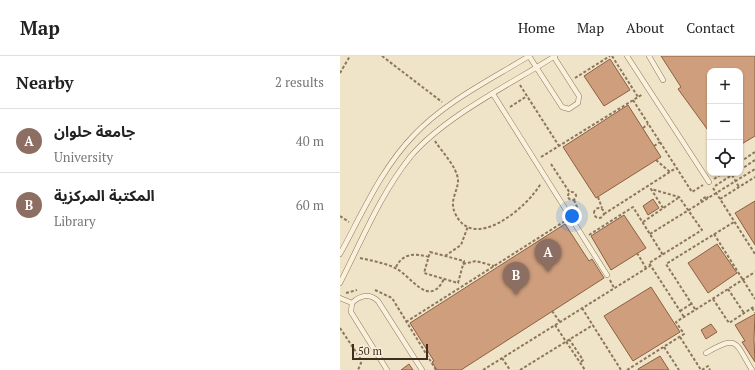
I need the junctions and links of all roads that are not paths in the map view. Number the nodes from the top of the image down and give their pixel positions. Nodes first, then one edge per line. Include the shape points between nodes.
1 (529, 56) edge
2 (555, 56) edge
3 (627, 56) edge
4 (648, 56) edge
5 (536, 68) junction
6 (663, 80) dead end
7 (493, 94) junction
8 (709, 182) dead end
9 (340, 254) edge
10 (607, 276) dead end
11 (340, 283) edge
12 (340, 298) edge
13 (352, 304) junction
14 (706, 353) dead end
15 (387, 370) edge
16 (422, 370) edge
17 (752, 370) edge

1 - 5 lane
1 - 9 lane via 448,107 414,135 393,160
2 - 5 lane
2 - 5 lane via 579,99 578,103 566,109 560,105
3 - 8 lane
4 - 6 lane
5 - 7 lane
7 - 10 lane
7 - 11 lane via 432,136 412,155 400,171
12 - 13 lane
13 - 15 lane via 351,312
13 - 16 lane via 364,296 375,298
14 - 17 lane via 725,342 731,342 738,346

